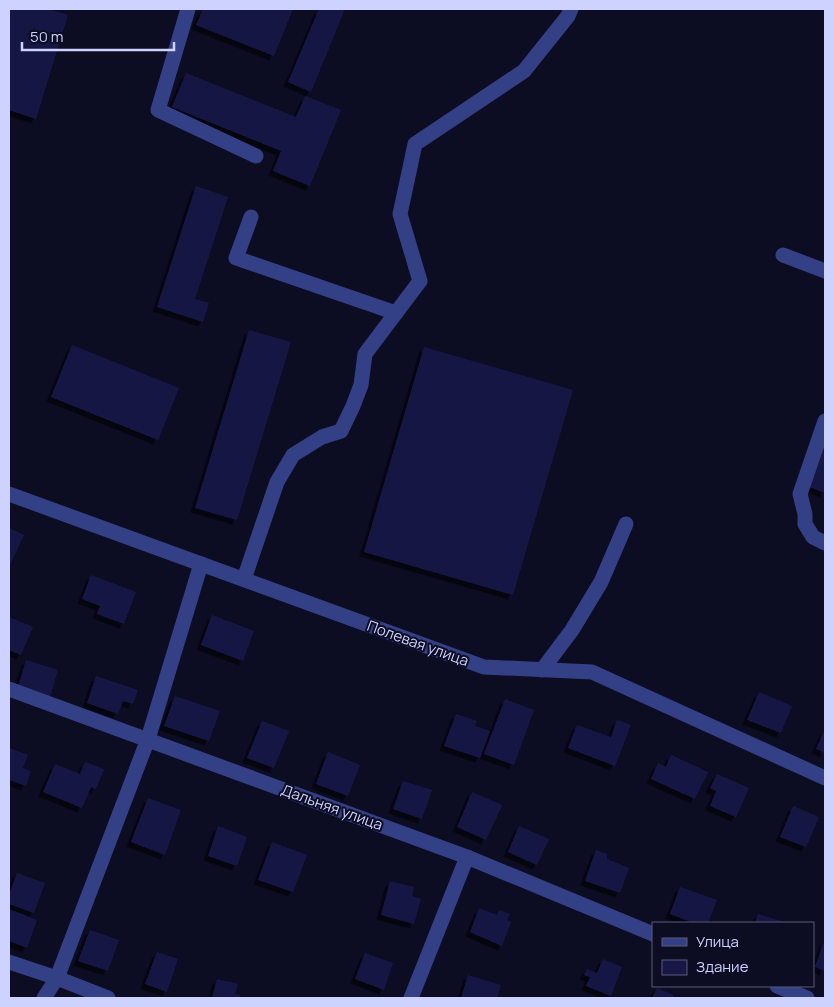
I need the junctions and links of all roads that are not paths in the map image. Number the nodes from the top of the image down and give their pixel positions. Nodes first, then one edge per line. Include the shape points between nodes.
1 (188, 9) edge
2 (571, 9) edge
3 (256, 156) dead end
4 (251, 217) dead end
5 (783, 255) dead end
6 (825, 271) edge
7 (396, 313) junction
8 (825, 420) edge
9 (9, 494) edge
10 (626, 524) dead end
11 (825, 543) edge
12 (201, 564) junction
13 (244, 580) junction
14 (542, 670) junction
15 (9, 688) edge
16 (148, 739) junction
17 (825, 778) edge
18 (467, 857) junction
19 (652, 934) edge
20 (9, 962) edge
21 (57, 978) junction
22 (780, 987) edge
23 (44, 998) edge
24 (108, 998) edge
25 (411, 998) edge
26 (807, 998) edge

1 - 3 street via 158,110
2 - 7 street via 524,71 415,144 400,214 420,281
4 - 7 street via 236,258
5 - 6 street
7 - 13 street via 365,354 361,385 341,431 322,437 293,455 277,482
8 - 11 street via 800,494 805,524 813,537
9 - 12 street, Полевая улица
10 - 14 street via 601,582 572,630
12 - 13 street, Полевая улица
12 - 16 street
13 - 14 street, Полевая улица via 484,667
14 - 17 street, Полевая улица via 592,672
15 - 16 street, Дальняя улица
16 - 18 street, Дальняя улица
16 - 21 street
18 - 19 street, Дальняя улица
18 - 25 street
20 - 21 street
21 - 23 street
21 - 24 street
22 - 26 street

